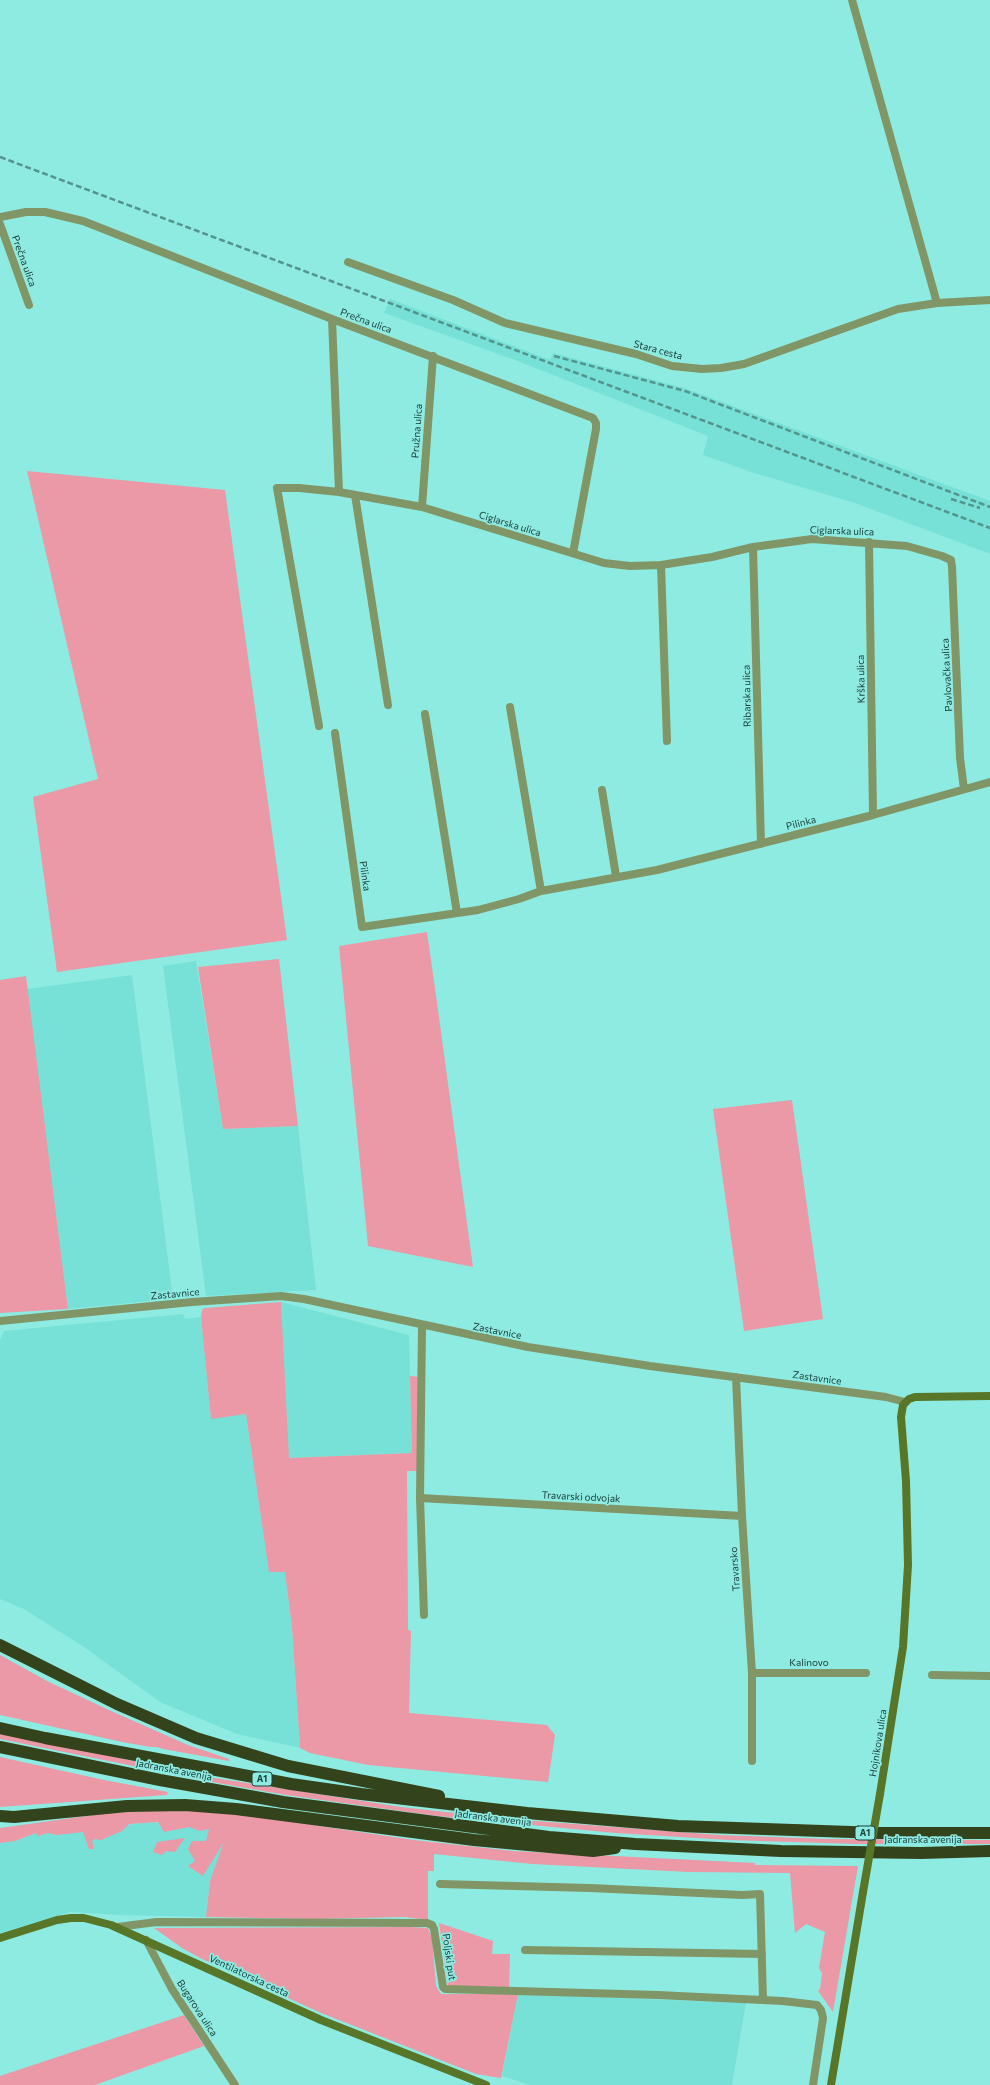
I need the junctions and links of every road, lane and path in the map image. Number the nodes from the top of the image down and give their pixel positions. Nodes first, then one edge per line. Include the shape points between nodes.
1 (852, 0) edge
2 (0, 217) edge
3 (0, 224) edge
4 (348, 262) dead end
5 (990, 300) edge
6 (937, 303) junction
7 (29, 305) dead end
8 (332, 319) junction
9 (432, 356) junction
10 (339, 492) junction
11 (355, 495) junction
12 (422, 507) junction
13 (869, 542) junction
14 (753, 547) junction
15 (573, 553) junction
16 (951, 560) joint
17 (661, 565) junction
18 (388, 706) dead end
19 (510, 707) dead end
20 (425, 714) dead end
21 (319, 726) dead end
22 (335, 732) dead end
23 (667, 741) dead end
24 (990, 782) edge
25 (602, 790) dead end
26 (964, 790) junction
27 (873, 815) junction
28 (761, 844) junction
29 (616, 876) junction
30 (541, 891) junction
31 (457, 913) junction
32 (0, 1321) edge
33 (422, 1326) junction
34 (736, 1376) junction
35 (990, 1396) edge
36 (905, 1402) junction
37 (420, 1498) junction
38 (742, 1516) junction
39 (424, 1615) dead end
40 (0, 1646) edge
41 (752, 1673) junction
42 (866, 1673) dead end
43 (932, 1675) dead end
44 (990, 1676) edge
45 (0, 1728) edge
46 (0, 1746) edge
47 (752, 1761) dead end
48 (527, 1813) junction
49 (0, 1816) edge
50 (990, 1832) edge
51 (635, 1844) junction
52 (990, 1852) edge
53 (440, 1884) dead end
54 (116, 1927) junction
55 (0, 1938) edge
56 (146, 1940) junction
57 (525, 1950) dead end
58 (762, 1954) junction
59 (763, 2000) junction
60 (235, 2085) edge
61 (486, 2085) edge
62 (813, 2085) edge
63 (831, 2085) edge

1 - 6 street
2 - 8 street, Prečna ulica via 26,212 45,212 83,221
3 - 7 street, Prečna ulica
4 - 6 street, Stara cesta via 453,300 505,323 688,368 721,368 744,364 898,309
5 - 6 street, Stara cesta
8 - 9 street, Prečna ulica
8 - 10 street
9 - 12 street, Pružna ulica
9 - 15 street, Prečna ulica via 593,418 596,429
10 - 11 street, Ciglarska ulica
10 - 21 street, Ciglarska ulica via 277,488
11 - 12 street, Ciglarska ulica
11 - 18 street
12 - 15 street, Ciglarska ulica
13 - 14 street, Ciglarska ulica via 812,538
13 - 16 street, Ciglarska ulica via 907,546
13 - 27 street, Krška ulica
14 - 17 street, Ciglarska ulica
14 - 28 street, Ribarska ulica
15 - 17 street, Ciglarska ulica via 604,563 630,566
16 - 26 street, Pavlovačka ulica via 960,758
17 - 23 street
19 - 30 street
20 - 31 street
22 - 31 street, Pilinka via 362,927
24 - 26 street, Pilinka
25 - 29 street
26 - 27 street, Pilinka
27 - 28 street, Pilinka
28 - 29 street, Pilinka via 657,870
29 - 30 street, Pilinka
30 - 31 street, Pilinka via 496,906
32 - 33 street, Zastavnice via 281,1296
33 - 34 street, Zastavnice via 528,1347
33 - 37 street
34 - 36 street, Zastavnice via 886,1397
34 - 38 street, Travarsko
35 - 36 main road, Zastavnice via 915,1397
36 - 63 main road, Hojnikova ulica, bridge via 901,1417 908,1564 903,1640
37 - 38 street, Travarski odvojak
37 - 39 street
38 - 41 street, Travarsko
40 - 48 highway via 154,1721 216,1744 288,1766
41 - 42 street, Kalinovo
41 - 47 street, Travarsko
43 - 44 street
45 - 48 highway, Jadranska avenija / A1 via 291,1784
46 - 51 highway, Jadranska avenija / A1 via 153,1779 283,1802 541,1836
48 - 50 highway, Jadranska avenija / A1 via 678,1826 880,1833
49 - 51 highway via 14,1817 127,1806 185,1805 555,1848 593,1851
51 - 52 highway, Jadranska avenija / A1 via 866,1852
53 - 58 street via 760,1894
54 - 55 main road, Ventilatorska cesta via 84,1918 71,1918 56,1920
54 - 56 main road, Ventilatorska cesta
54 - 59 street, Poljski put via 157,1922 426,1923 434,1929 445,1989
56 - 60 street, Bugarova ulica via 172,1989
56 - 61 main road, Ventilatorska cesta via 321,2020
57 - 58 street
58 - 59 street
59 - 62 street, Poljski put via 817,2005 821,2010

